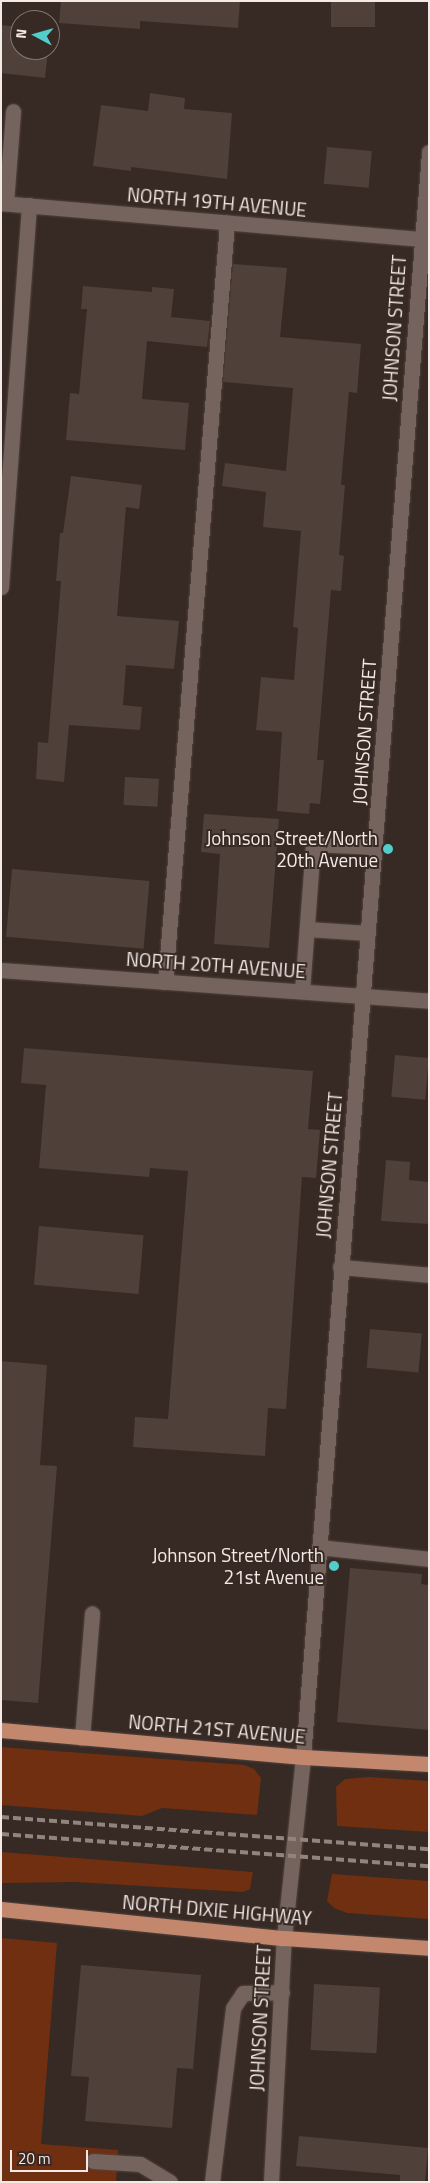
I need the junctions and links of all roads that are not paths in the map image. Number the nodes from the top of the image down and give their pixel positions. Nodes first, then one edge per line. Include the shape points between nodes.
1 (13, 111) dead end
2 (429, 152) edge
3 (4, 203) edge
4 (29, 206) junction
5 (227, 223) junction
6 (425, 240) edge
7 (1, 587) edge
8 (376, 847) junction
9 (307, 929) junction
10 (368, 933) junction
11 (1, 970) edge
12 (165, 982) junction
13 (302, 991) junction
14 (363, 996) junction
15 (429, 1002) edge
16 (340, 1267) junction
17 (429, 1275) edge
18 (319, 1547) junction
19 (429, 1559) edge
20 (92, 1613) dead end
21 (1, 1730) edge
22 (82, 1738) junction
23 (303, 1757) junction
24 (429, 1764) edge
25 (1, 1909) edge
26 (284, 1938) junction
27 (429, 1948) edge
28 (282, 1992) junction
29 (93, 2161) dead end
30 (170, 2182) edge
31 (212, 2182) edge
32 (272, 2182) edge

1 - 3 street
2 - 6 street, JOHNSON STREET
3 - 4 street, NORTH 19TH AVENUE
4 - 5 street, NORTH 19TH AVENUE
4 - 7 street
5 - 6 street, NORTH 19TH AVENUE
5 - 12 street
6 - 8 street, JOHNSON STREET
8 - 9 street via 313,844
8 - 10 street, JOHNSON STREET
9 - 10 street
9 - 13 street
10 - 14 street, JOHNSON STREET
11 - 12 street, NORTH 20TH AVENUE
12 - 13 street, NORTH 20TH AVENUE
13 - 14 street, NORTH 20TH AVENUE
14 - 15 street, NORTH 20TH AVENUE
14 - 16 street, JOHNSON STREET
16 - 17 street
16 - 18 street, JOHNSON STREET
18 - 19 street
18 - 23 street, JOHNSON STREET
20 - 22 street
21 - 22 main road, NORTH 21ST AVENUE
22 - 23 main road, NORTH 21ST AVENUE
23 - 24 main road, NORTH 21ST AVENUE
23 - 26 street, JOHNSON STREET
25 - 26 main road, NORTH DIXIE HIGHWAY
26 - 27 main road, NORTH DIXIE HIGHWAY
26 - 28 street, JOHNSON STREET
28 - 31 street via 243,1993 233,2008
28 - 32 street, JOHNSON STREET
29 - 30 street via 140,2164

